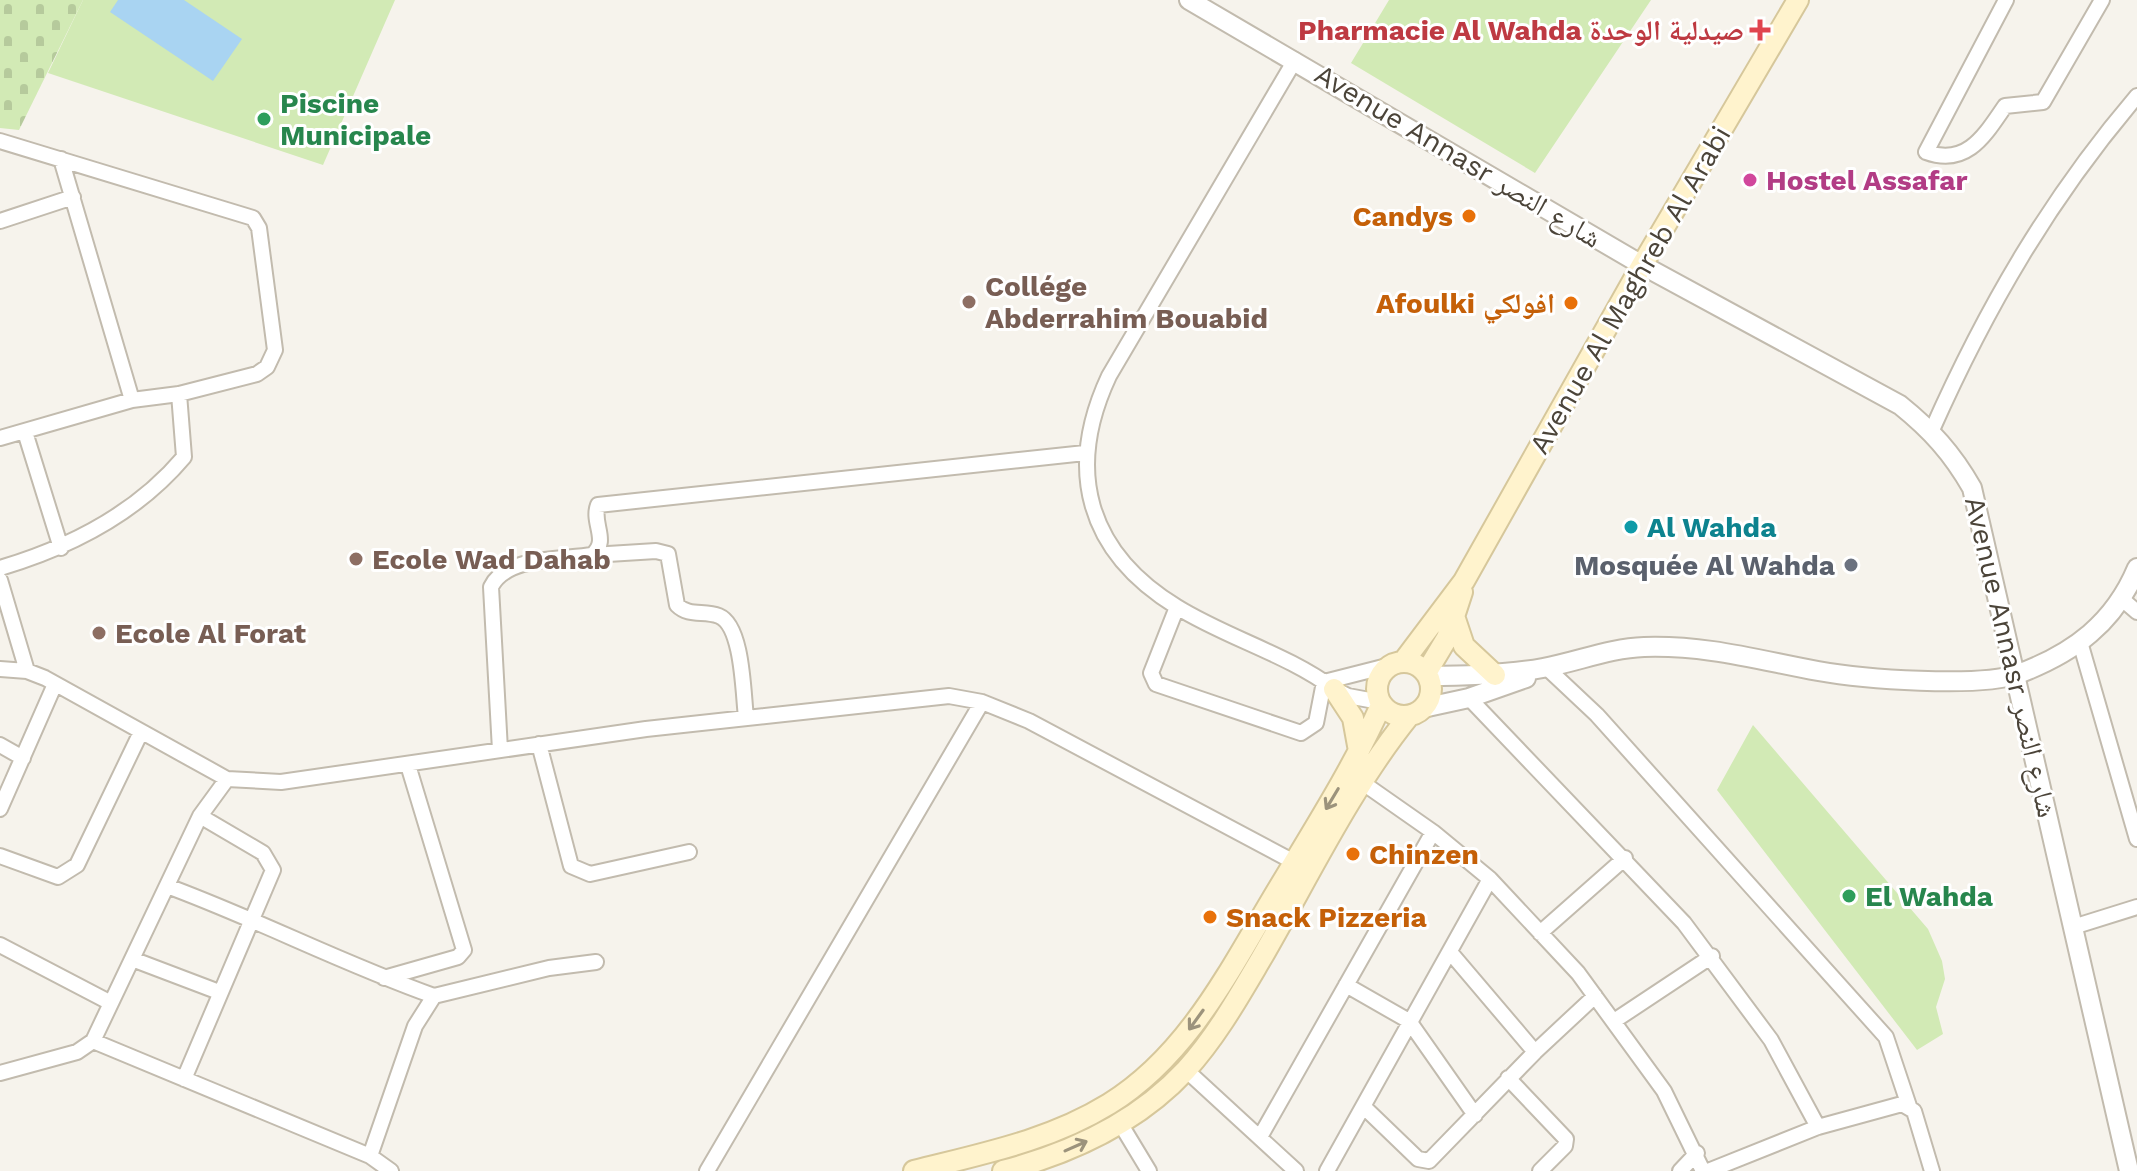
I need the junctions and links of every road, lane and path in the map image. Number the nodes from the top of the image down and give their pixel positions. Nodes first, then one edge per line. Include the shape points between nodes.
1 (1189, 0) edge
2 (1798, 0) edge
3 (2006, 0) edge
4 (2095, 2) edge
5 (1295, 60) junction
6 (2136, 100) edge
7 (0, 141) edge
8 (61, 159) junction
9 (73, 197) junction
10 (0, 221) edge
11 (1642, 265) junction
12 (179, 394) junction
13 (132, 400) junction
14 (1932, 430) junction
15 (25, 432) junction
16 (0, 438) edge
17 (1085, 453) junction
18 (61, 548) junction
19 (592, 555) junction
20 (0, 568) edge
21 (2137, 568) edge
22 (0, 580) edge
23 (1464, 581) junction
24 (2130, 606) edge
25 (1177, 607) junction
26 (1455, 619) junction
27 (2080, 642) junction
28 (1397, 663) junction
29 (1547, 668) junction
30 (0, 669) edge
31 (27, 671) junction
32 (1427, 675) junction
33 (1495, 675) junction
34 (2016, 675) junction
35 (55, 684) junction
36 (1329, 685) junction
37 (1469, 698) junction
38 (982, 702) junction
39 (1380, 703) junction
40 (1416, 712) junction
41 (746, 717) junction
42 (141, 732) junction
43 (539, 744) junction
44 (0, 745) edge
45 (500, 750) junction
46 (1359, 752) junction
47 (23, 758) junction
48 (408, 765) junction
49 (227, 779) junction
50 (1363, 783) junction
51 (0, 809) edge
52 (2133, 813) edge
53 (200, 816) junction
54 (1433, 832) junction
55 (2137, 839) edge
56 (689, 852) dead end
57 (0, 856) edge
58 (1625, 858) junction
59 (1294, 862) junction
60 (1490, 879) junction
61 (167, 886) junction
62 (2137, 907) edge
63 (251, 917) junction
64 (2073, 927) junction
65 (1540, 933) junction
66 (0, 945) edge
67 (1450, 952) junction
68 (1712, 956) junction
69 (132, 959) junction
70 (596, 962) dead end
71 (384, 978) junction
72 (1346, 985) junction
73 (219, 992) junction
74 (434, 996) junction
75 (1595, 996) junction
76 (111, 1003) junction
77 (1409, 1021) junction
78 (1614, 1021) junction
79 (93, 1041) junction
80 (1535, 1052) junction
81 (1186, 1070) junction
82 (0, 1073) edge
83 (1508, 1078) junction
84 (184, 1079) junction
85 (1909, 1106) junction
86 (1364, 1107) junction
87 (1475, 1115) junction
88 (1120, 1123) junction
89 (1818, 1127) junction
90 (1260, 1137) junction
91 (1697, 1153) junction
92 (370, 1156) junction
93 (391, 1171) edge
94 (707, 1171) edge
95 (914, 1171) edge
96 (1003, 1171) edge
97 (1149, 1171) edge
98 (1296, 1171) edge
99 (1327, 1171) edge
100 (1540, 1171) edge
101 (1680, 1171) edge
102 (1705, 1171) edge
103 (1932, 1171) edge
104 (2129, 1171) edge

1 - 5 street, Avenue Annasr شارع النصر
2 - 11 main road, Avenue Al Maghreb Al Arabi
3 - 4 street via 1926,152 1939,157 1968,152 2005,106 2043,102
5 - 11 street, Avenue Annasr شارع النصر
5 - 17 street via 1109,376
6 - 14 street via 2100,141 2011,270
7 - 8 street
8 - 9 street
8 - 12 street via 257,222 275,350 272,360 257,374
9 - 10 street
9 - 13 street
11 - 14 street, Avenue Annasr شارع النصر via 1868,386
11 - 23 main road, Avenue Al Maghreb Al Arabi
12 - 13 street
12 - 18 street via 184,457 161,483 88,536
13 - 15 street
14 - 34 street, Avenue Annasr شارع النصر via 1972,488
15 - 16 street
15 - 18 street
17 - 19 street via 605,503 595,511 601,543
17 - 25 street via 1089,499 1105,536 1146,583
18 - 20 street
19 - 41 street via 668,554 677,605 687,613 718,616 735,631
19 - 45 street via 510,567 497,574 491,587
21 - 24 street
22 - 31 street
23 - 26 main road, Avenue Al Maghreb Al Arabi
23 - 28 main road, Avenue Al Maghreb Al Arabi
24 - 27 street
25 - 36 street
25 - 36 street via 1151,673 1156,684 1301,733 1316,723
26 - 32 main road, Avenue Al Maghreb Al Arabi
26 - 33 main road via 1464,646
27 - 34 street
27 - 52 street
28 - 32 main road via 1416,665
28 - 36 street
28 - 39 main road via 1380,677
29 - 33 street
29 - 34 street via 1642,647 1696,648 1880,680
29 - 37 street
29 - 85 street via 1597,715 1886,1037
30 - 31 street
31 - 35 street
32 - 33 street
32 - 40 main road via 1431,693
34 - 64 street, Avenue Annasr شارع النصر
35 - 42 street
35 - 47 street
36 - 39 street via 1348,696
36 - 46 main road via 1353,718
37 - 40 street
37 - 58 street
38 - 41 street via 927,697
38 - 59 street via 1029,721
38 - 94 street
39 - 40 main road via 1394,715
39 - 46 main road
40 - 50 main road
41 - 43 street
42 - 49 street
42 - 57 street via 77,865 66,875 58,877
43 - 45 street
43 - 56 street via 571,866 590,874
44 - 47 street
45 - 48 street
46 -> 59 main road
47 - 51 street
48 - 49 street via 281,782
48 - 71 street via 464,950 458,957
49 - 53 street
50 - 54 street
50 - 81 main road via 1240,995
52 - 55 street
53 - 61 street
53 - 63 street via 272,863
54 - 60 street
54 - 72 street
58 - 65 street
58 - 68 street
59 -> 95 main road via 1199,1017 1148,1075 1060,1129
60 - 65 street
60 - 67 street
61 - 63 street
61 - 69 street
62 - 64 street
63 - 71 street
63 - 73 street
64 - 104 street, Avenue Annasr شارع النصر
65 - 75 street
66 - 76 street
67 - 77 street
67 - 80 street
68 - 78 street
68 - 89 street via 1771,1040
69 - 73 street
69 - 76 street
70 - 74 street
71 - 74 street
72 - 77 street
72 - 90 street
73 - 84 street
74 - 92 street via 415,1026
75 - 78 street
75 - 80 street
76 - 79 street
77 - 86 street
77 - 87 street
78 - 91 street via 1664,1091
79 - 82 street via 77,1052
79 - 84 street
80 - 83 street
81 - 88 main road
81 - 90 street
83 - 87 street
83 - 100 street via 1566,1139
84 - 92 street
85 - 89 street
85 - 103 street
86 - 87 street via 1425,1162
86 - 99 street
96 -> 88 main road via 1060,1153
88 - 97 street
89 - 102 street
90 - 98 street
91 - 101 street
91 - 102 street
92 - 93 street

